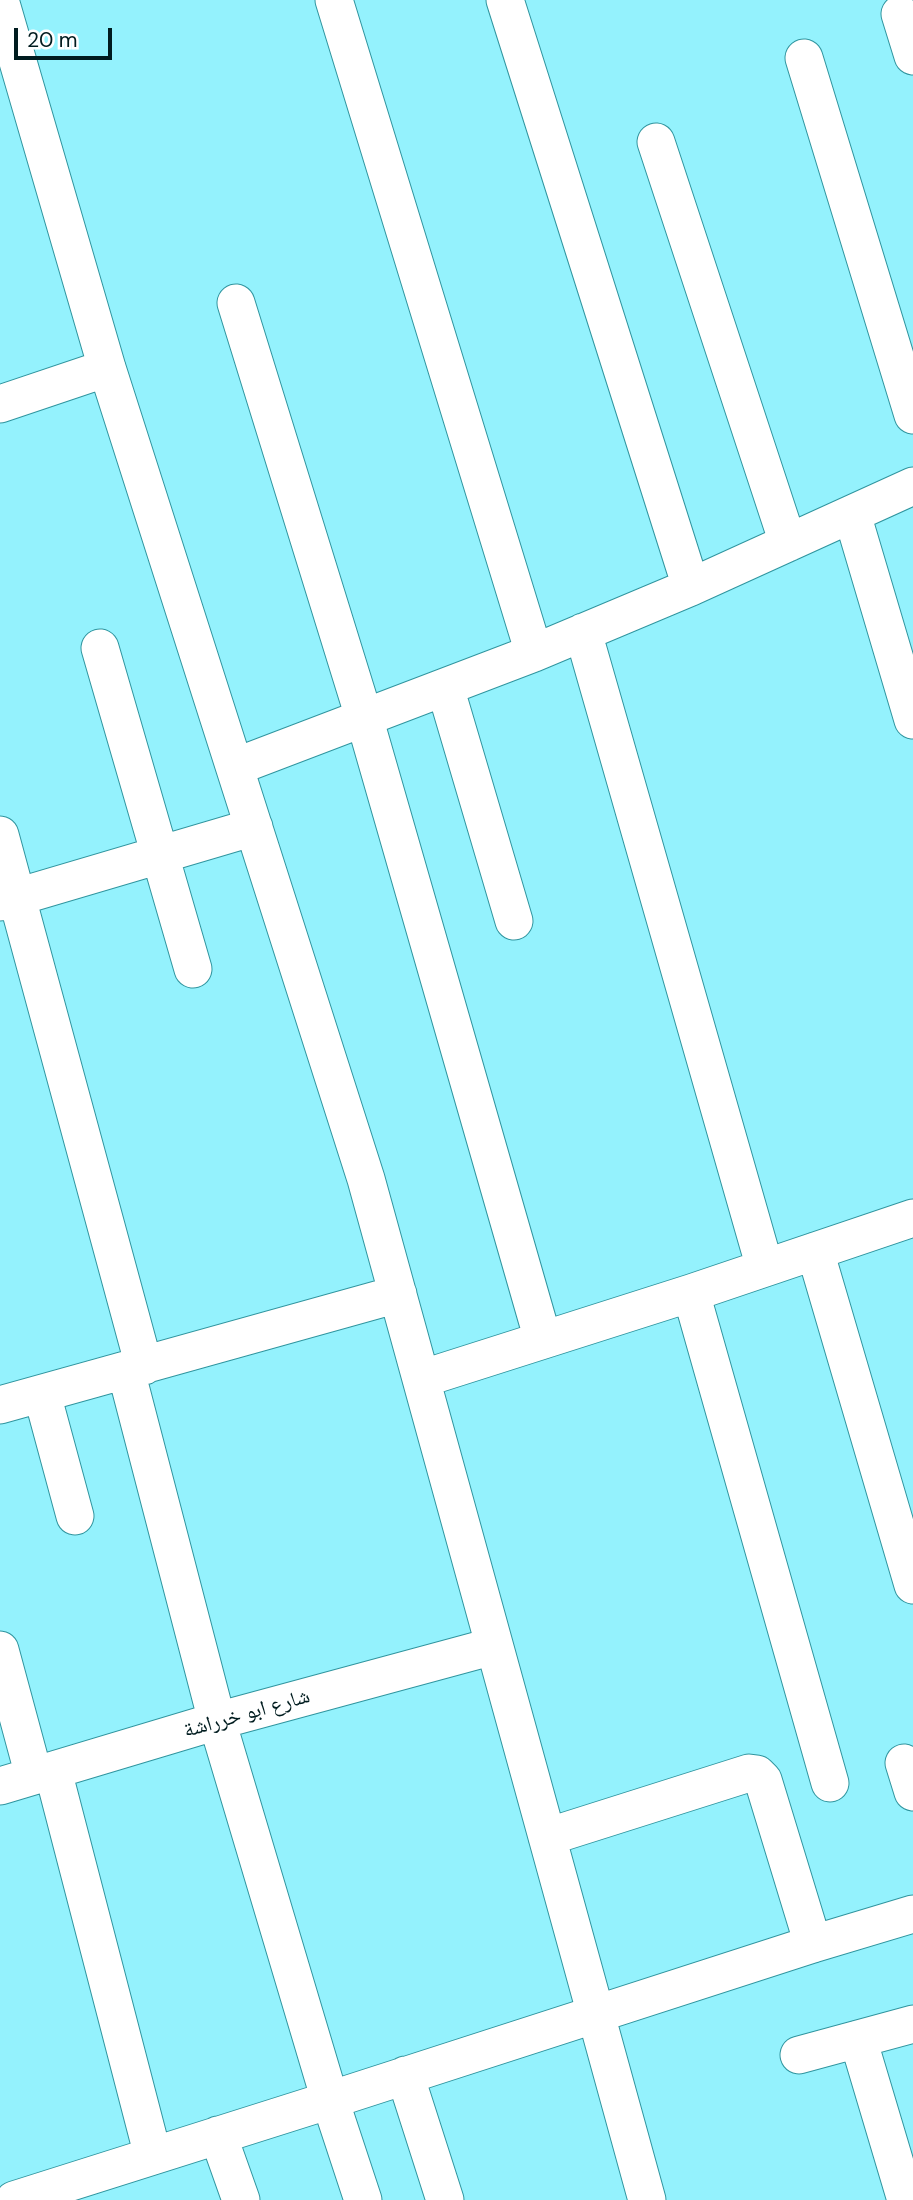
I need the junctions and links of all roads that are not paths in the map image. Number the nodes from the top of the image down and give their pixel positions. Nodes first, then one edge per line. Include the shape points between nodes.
1 (0, 0) edge
2 (334, 0) edge
3 (505, 0) edge
4 (900, 14) dead end
5 (913, 56) edge
6 (804, 58) dead end
7 (656, 142) dead end
8 (236, 303) dead end
9 (107, 368) junction
10 (0, 404) edge
11 (913, 415) edge
12 (913, 486) edge
13 (852, 514) junction
14 (788, 543) junction
15 (691, 587) junction
16 (583, 632) junction
17 (100, 648) dead end
18 (534, 653) junction
19 (445, 687) junction
20 (364, 717) junction
21 (913, 720) edge
22 (235, 767) junction
23 (254, 827) junction
24 (0, 835) edge
25 (160, 855) junction
26 (9, 900) edge
27 (514, 921) dead end
28 (193, 969) dead end
29 (913, 1217) edge
30 (816, 1251) junction
31 (765, 1268) junction
32 (691, 1293) junction
33 (398, 1294) junction
34 (543, 1340) junction
35 (135, 1368) junction
36 (421, 1379) junction
37 (42, 1394) junction
38 (0, 1405) edge
39 (75, 1516) dead end
40 (913, 1585) edge
41 (494, 1646) junction
42 (0, 1650) edge
43 (216, 1721) junction
44 (44, 1773) junction
45 (830, 1783) dead end
46 (0, 1786) edge
47 (547, 1837) junction
48 (913, 1914) edge
49 (813, 1944) junction
50 (596, 2014) junction
51 (913, 2024) edge
52 (858, 2039) junction
53 (799, 2054) dead end
54 (405, 2075) junction
55 (330, 2100) junction
56 (218, 2135) junction
57 (153, 2156) junction
58 (0, 2189) edge
59 (3, 2200) edge
60 (14, 2200) edge
61 (241, 2200) edge
62 (363, 2200) edge
63 (445, 2200) edge
64 (647, 2200) edge
65 (906, 2200) edge

1 - 9 street
2 - 18 street
3 - 15 street
4 - 5 street
6 - 11 street
7 - 14 street
8 - 20 street
9 - 10 street
9 - 22 street
12 - 13 street
13 - 14 street
13 - 21 street
14 - 15 street
15 - 16 street
16 - 18 street
16 - 31 street
17 - 25 street
18 - 19 street
19 - 20 street
19 - 27 street
20 - 22 street
20 - 34 street
22 - 23 street
23 - 25 street
23 - 33 street
24 - 26 street
25 - 26 street
25 - 28 street
26 - 35 street
29 - 30 street
30 - 31 street
30 - 40 street
31 - 32 street
32 - 34 street
32 - 45 street
33 - 35 street
33 - 36 street
34 - 36 street
35 - 37 street
35 - 43 street
36 - 41 street
37 - 38 street
37 - 39 street
41 - 43 street, شارع ابو خرراشة
41 - 47 street
42 - 44 street
43 - 44 street, شارع ابو خرراشة
43 - 55 street
44 - 46 street, شارع ابو خرراشة
44 - 57 street
47 - 49 street via 748,1773 757,1774 763,1780
47 - 50 street
48 - 49 street
49 - 50 street
50 - 54 street
50 - 64 street
51 - 52 street
52 - 53 street
52 - 65 street
54 - 55 street
54 - 63 street
55 - 56 street
55 - 62 street
56 - 57 street
56 - 61 street
57 - 60 street
58 - 59 street

